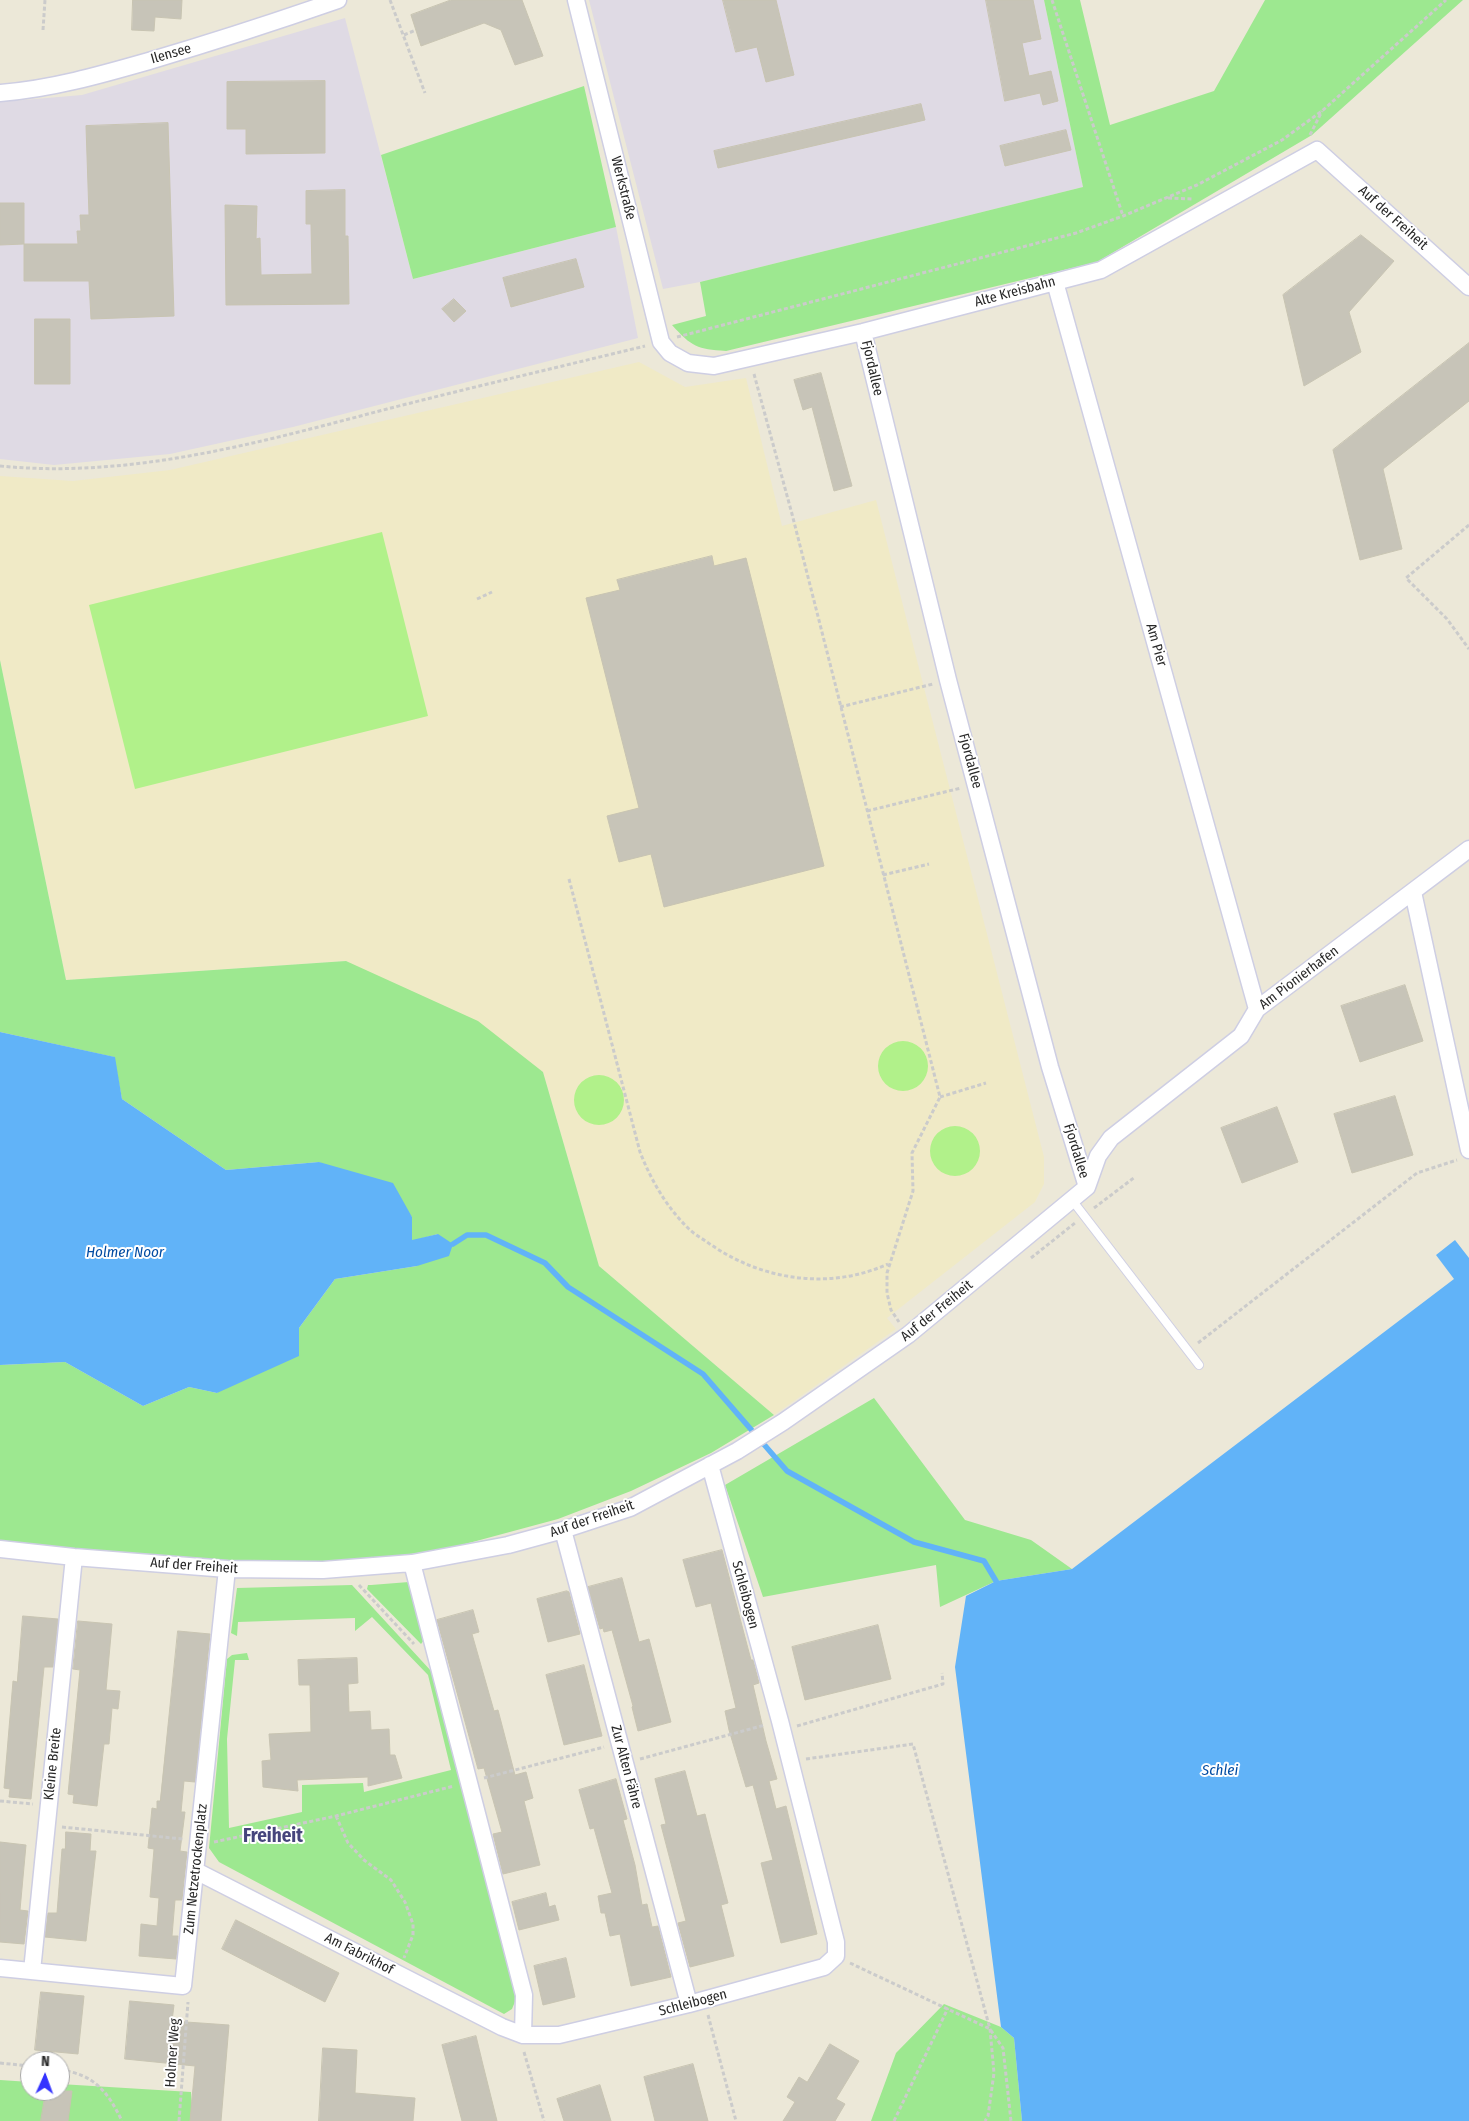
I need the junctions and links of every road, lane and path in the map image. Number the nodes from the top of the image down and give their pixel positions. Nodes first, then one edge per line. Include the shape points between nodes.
1 (44, 0) edge
2 (338, 0) edge
3 (390, 0) edge
4 (576, 0) edge
5 (1052, 0) edge
6 (1446, 0) edge
7 (43, 30) dead end
8 (416, 30) dead end
9 (404, 35) junction
10 (0, 93) edge
11 (426, 93) dead end
12 (1317, 150) joint
13 (1123, 216) junction
14 (1055, 282) junction
15 (1469, 287) edge
16 (863, 332) junction
17 (661, 342) junction
18 (750, 359) junction
19 (0, 466) edge
20 (1469, 524) edge
21 (492, 592) dead end
22 (477, 598) dead end
23 (1469, 649) edge
24 (948, 680) junction
25 (840, 707) junction
26 (976, 784) junction
27 (867, 811) junction
28 (1469, 849) edge
29 (929, 864) dead end
30 (883, 875) junction
31 (569, 879) dead end
32 (1413, 892) junction
33 (1257, 1009) junction
34 (986, 1083) dead end
35 (940, 1097) junction
36 (1465, 1155) edge
37 (1087, 1187) junction
38 (1072, 1200) junction
39 (889, 1264) junction
40 (908, 1335) junction
41 (1188, 1351) junction
42 (1199, 1365) dead end
43 (710, 1466) junction
44 (563, 1530) junction
45 (0, 1549) edge
46 (74, 1557) junction
47 (412, 1564) junction
48 (227, 1569) junction
49 (355, 1581) dead end
50 (418, 1648) dead end
51 (942, 1673) dead end
52 (781, 1726) junction
53 (620, 1743) junction
54 (790, 1761) junction
55 (625, 1763) junction
56 (469, 1782) junction
57 (0, 1801) edge
58 (49, 1806) junction
59 (336, 1816) junction
60 (47, 1825) junction
61 (199, 1840) junction
62 (196, 1871) junction
63 (836, 1956) junction
64 (0, 1968) edge
65 (32, 1971) junction
66 (395, 1973) junction
67 (183, 1986) junction
68 (697, 2002) junction
69 (948, 2008) junction
70 (990, 2029) junction
71 (523, 2035) junction
72 (0, 2063) edge
73 (20, 2065) edge
74 (70, 2071) edge
75 (122, 2121) edge
76 (179, 2121) edge
77 (544, 2121) edge
78 (736, 2121) edge
79 (894, 2121) edge
80 (985, 2121) edge
81 (1011, 2121) edge

1 - 7 path
2 - 10 street, Ilensee via 120,69 48,86
3 - 9 path
4 - 17 street, Werkstraße
5 - 13 path
6 - 13 path via 1322,111 1282,140 1197,185
8 - 9 path
9 - 11 path
12 - 14 street, Alte Kreisbahn via 1101,270
12 - 15 street, Auf der Freiheit
13 - 17 path via 1076,233
14 - 16 street, Alte Kreisbahn
14 - 33 street, Am Pier
16 - 18 street, Alte Kreisbahn
16 - 24 street, Fjordallee
17 - 18 street, Alte Kreisbahn via 688,363 714,366
17 - 19 path via 288,435 171,460 98,468
18 - 25 path
20 - 23 path via 1406,578 1447,619
21 - 22 path
24 - 25 path
24 - 26 street, Fjordallee
25 - 27 path
26 - 27 path
26 - 37 street, Fjordallee via 1050,1067
27 - 30 path
28 - 32 street, Am Pionierhafen
29 - 30 path
30 - 35 path
31 - 39 path via 640,1152 668,1205 689,1230 724,1254 777,1275 832,1279 860,1275
32 - 33 street, Am Pionierhafen
32 - 36 street
33 - 37 street, Am Pionierhafen via 1241,1036 1111,1138 1098,1156
34 - 35 path
35 - 39 path via 912,1153 913,1191
36 - 41 path via 1417,1173
37 - 38 street, Auf der Freiheit
38 - 40 street, Auf der Freiheit
38 - 41 lane
39 - 40 path via 890,1310
40 - 43 street, Auf der Freiheit via 783,1422
41 - 42 lane
43 - 44 street, Auf der Freiheit via 630,1508
43 - 52 street, Schleibogen
44 - 47 street, Auf der Freiheit via 508,1545
44 - 53 street, Zur Alten Fähre
45 - 46 street, Auf der Freiheit
46 - 48 street, Auf der Freiheit
46 - 58 street, Kleine Breite
47 - 48 street, Auf der Freiheit via 323,1570
47 - 56 street
48 - 61 street, Zum Netzetrockenplatz
49 - 50 path
51 - 52 path via 943,1684
52 - 54 street, Schleibogen
52 - 55 path
53 - 55 street, Zur Alten Fähre
53 - 56 path
54 - 63 street, Schleibogen via 836,1942
54 - 70 path via 913,1744
55 - 68 street, Zur Alten Fähre
56 - 59 path
56 - 71 street via 524,1995
57 - 58 path
58 - 60 street, Kleine Breite
59 - 61 path via 212,1842
59 - 66 path via 348,1843 391,1880 406,1902 413,1934
60 - 61 path
60 - 65 street, Kleine Breite
61 - 62 street, Zum Netzetrockenplatz
62 - 66 street, Am Fabrikhof
62 - 67 street, Zum Netzetrockenplatz
63 - 68 street, Schleibogen via 824,1967
63 - 69 path
64 - 65 street
65 - 67 street
66 - 71 street, Am Fabrikhof
67 - 76 path, Holmer Weg via 188,2004
68 - 71 street, Schleibogen via 559,2035
68 - 78 path
69 - 70 path
69 - 79 path
70 - 80 path via 994,2073
70 - 81 path via 1003,2048
71 - 77 path via 522,2046
72 - 73 path
74 - 75 path via 103,2089

